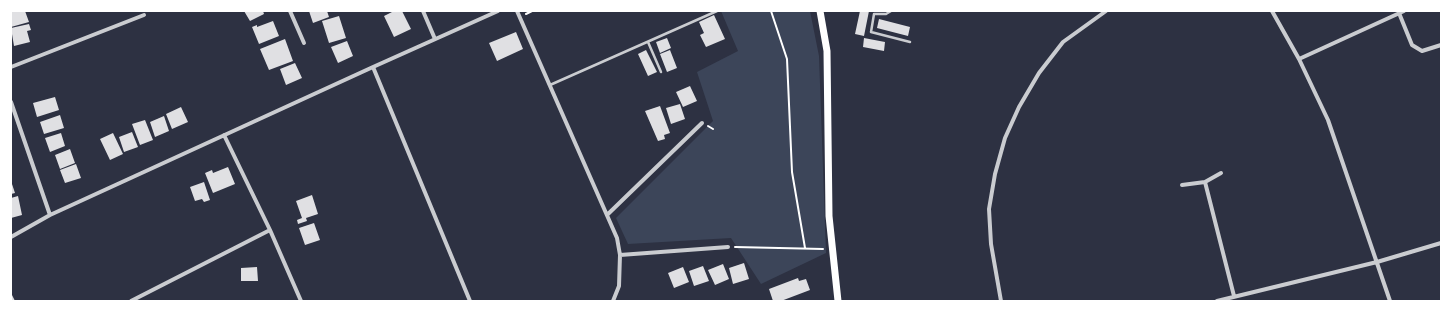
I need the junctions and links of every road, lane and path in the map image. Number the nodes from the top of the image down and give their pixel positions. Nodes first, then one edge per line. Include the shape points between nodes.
1 (290, 11) edge
2 (423, 11) edge
3 (498, 11) edge
4 (517, 11) edge
5 (717, 11) edge
6 (771, 11) edge
7 (820, 11) edge
8 (891, 11) edge
9 (1106, 11) edge
10 (1272, 11) edge
11 (1404, 11) edge
12 (1399, 13) junction
13 (144, 15) dead end
14 (435, 39) junction
15 (648, 42) junction
16 (910, 42) dead end
17 (304, 43) dead end
18 (1441, 45) edge
19 (1299, 59) junction
20 (11, 67) edge
21 (373, 67) junction
22 (661, 72) dead end
23 (550, 85) junction
24 (11, 102) edge
25 (702, 122) dead end
26 (224, 135) junction
27 (1221, 173) dead end
28 (1205, 182) junction
29 (1182, 185) dead end
30 (50, 215) junction
31 (607, 215) junction
32 (270, 230) junction
33 (11, 237) edge
34 (1441, 243) edge
35 (728, 247) joint
36 (805, 248) junction
37 (620, 255) junction
38 (834, 256) junction
39 (1378, 262) junction
40 (1234, 296) junction
41 (131, 301) edge
42 (301, 301) edge
43 (470, 301) edge
44 (613, 301) edge
45 (838, 301) edge
46 (1001, 301) edge
47 (1217, 301) edge
48 (1390, 301) edge

1 - 17 street
2 - 14 street
3 - 14 street
4 - 23 street
5 - 15 lane
6 - 36 path via 787,59 792,172
7 - 38 main road via 827,51 829,216
8 - 16 lane via 886,14 874,14 871,32
9 - 46 street via 1063,42 1039,73 1005,138 989,209 991,244
10 - 19 street
11 - 12 street
12 - 18 street via 1412,45 1422,51
12 - 19 street
13 - 20 street
14 - 21 street
15 - 22 lane
15 - 23 lane
19 - 39 street via 1328,120
21 - 26 street
21 - 43 street
23 - 31 street
24 - 30 street
25 - 31 street
26 - 30 street
26 - 32 street
27 - 28 street
28 - 29 street
28 - 40 street
30 - 33 street
31 - 37 street via 617,238
32 - 41 street
32 - 42 street
34 - 39 street
35 - 36 path
35 - 37 street
36 - 38 path via 828,249
37 - 44 street via 619,286
38 - 45 main road
39 - 40 street
39 - 48 street
40 - 47 street

